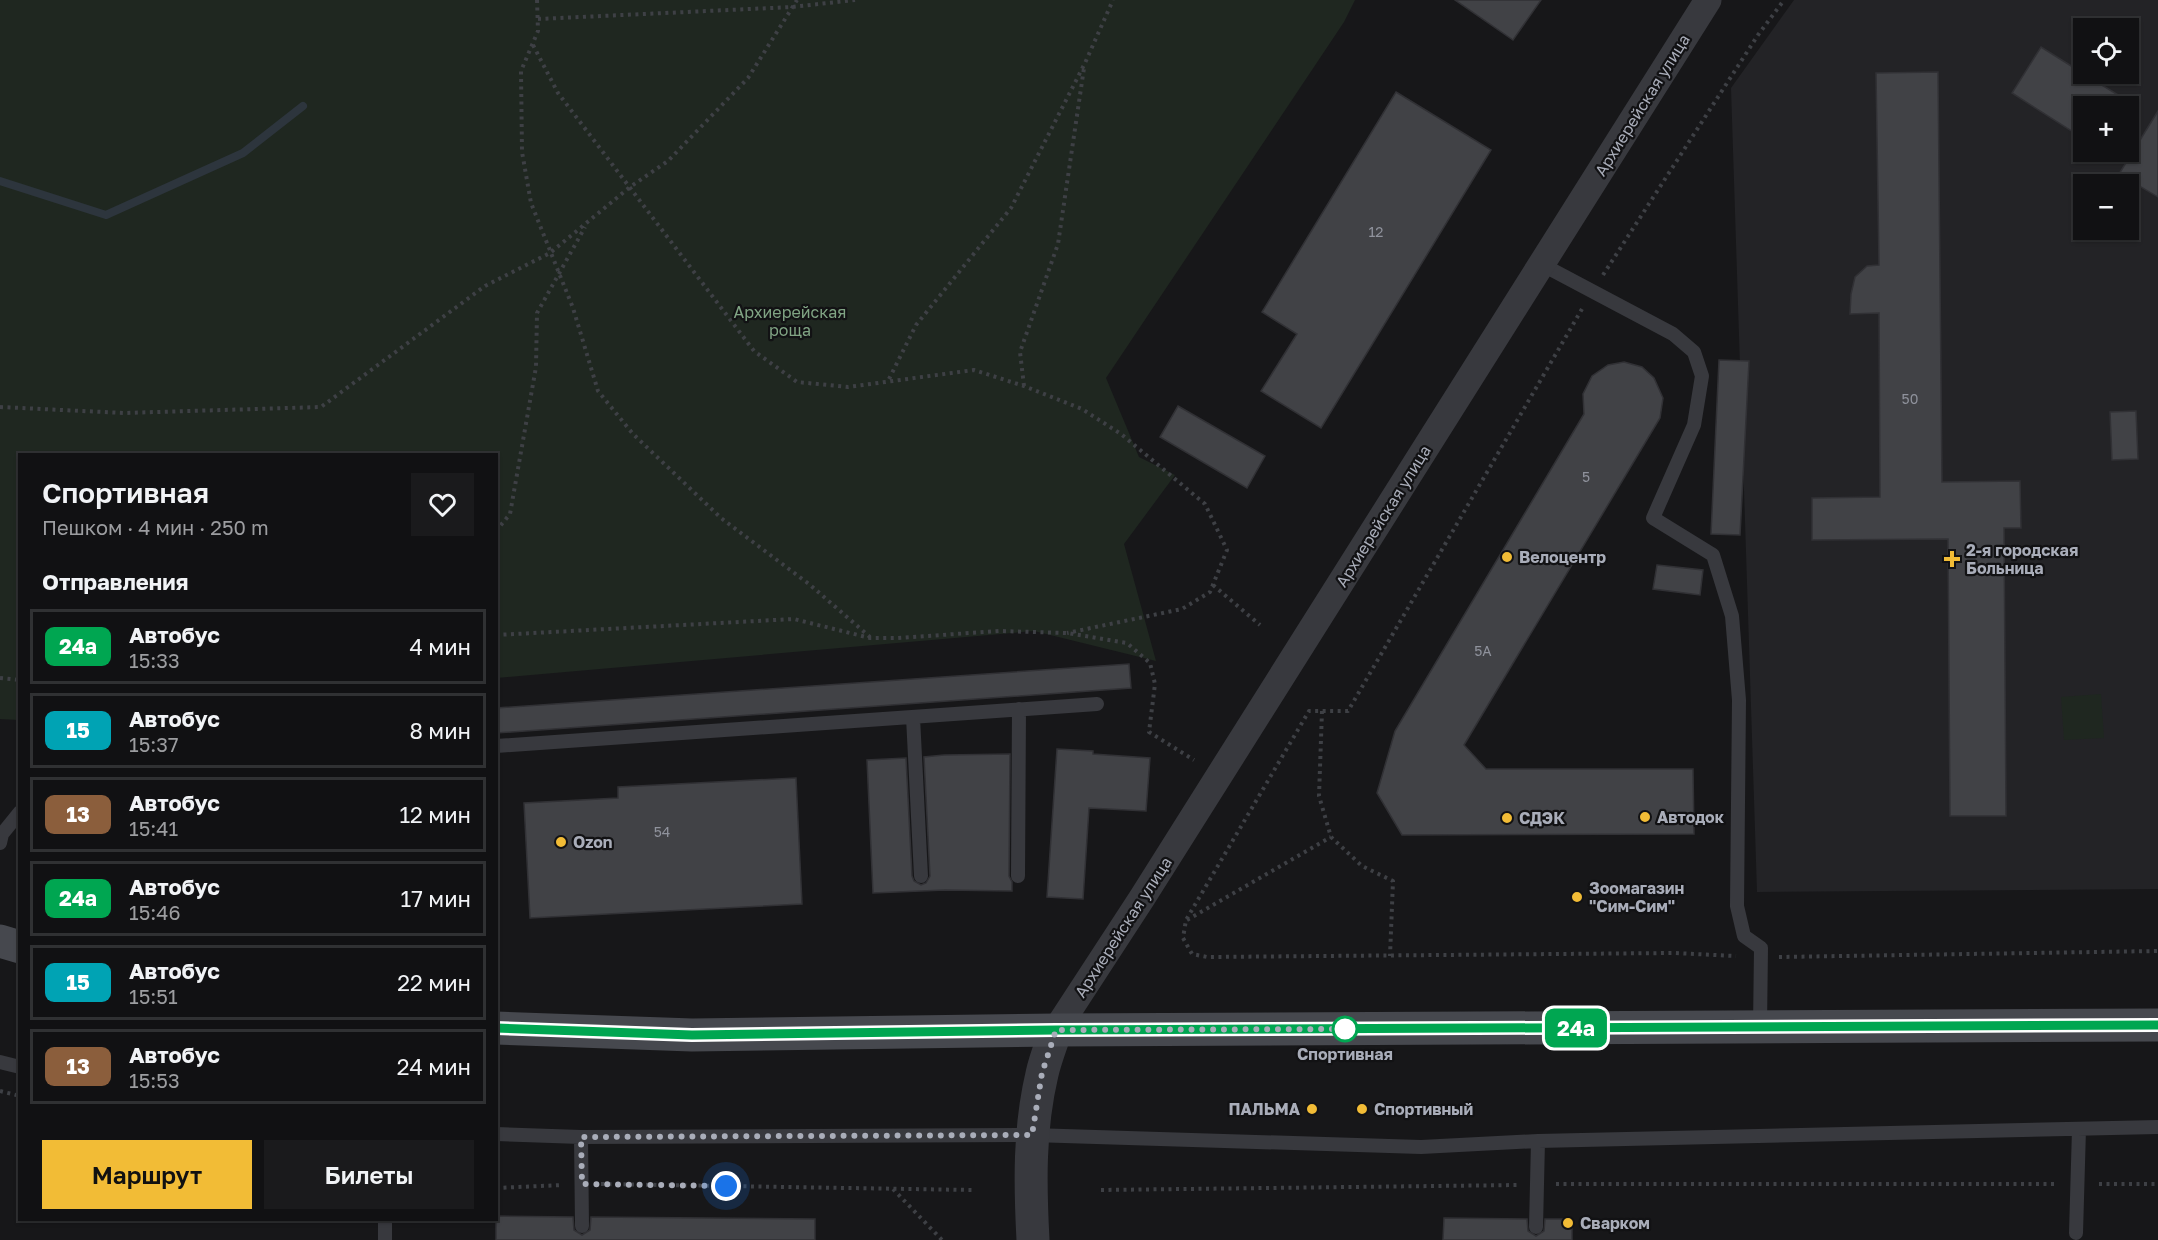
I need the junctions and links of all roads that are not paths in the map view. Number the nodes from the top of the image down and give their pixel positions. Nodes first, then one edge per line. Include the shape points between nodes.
1 (1708, 0) edge
2 (1541, 264) junction
3 (1097, 704) dead end
4 (1019, 709) junction
5 (913, 717) junction
6 (498, 746) edge
7 (18, 814) edge
8 (0, 843) edge
9 (921, 876) dead end
10 (1018, 876) dead end
11 (0, 941) edge
12 (18, 946) edge
13 (2158, 1025) edge
14 (1760, 1027) junction
15 (498, 1028) edge
16 (1056, 1030) junction
17 (0, 1062) edge
18 (18, 1066) edge
19 (2158, 1127) edge
20 (2079, 1129) junction
21 (498, 1134) edge
22 (1032, 1135) junction
23 (581, 1137) junction
24 (1538, 1142) junction
25 (385, 1221) edge
26 (582, 1226) dead end
27 (1536, 1227) dead end
28 (2076, 1233) dead end
29 (385, 1240) edge
30 (1033, 1240) edge

1 - 2 street, Архиерейская улица
2 - 14 lane via 1673,334 1694,352 1702,376 1694,425 1653,518 1713,555 1732,616 1739,700 1737,906 1744,936 1761,948
2 - 16 street, Архиерейская улица
3 - 4 lane
4 - 5 lane
4 - 10 lane
5 - 6 lane
5 - 9 lane
7 - 8 lane via 2,834
11 - 12 main road
13 - 14 main road
14 - 16 main road
15 - 16 main road via 692,1035
16 - 22 street via 1042,1073
17 - 18 lane
19 - 20 lane
20 - 24 lane
20 - 28 lane
21 - 23 lane
22 - 23 lane
22 - 24 lane via 1421,1147
22 - 30 street
23 - 26 lane
24 - 27 lane
25 - 29 lane

